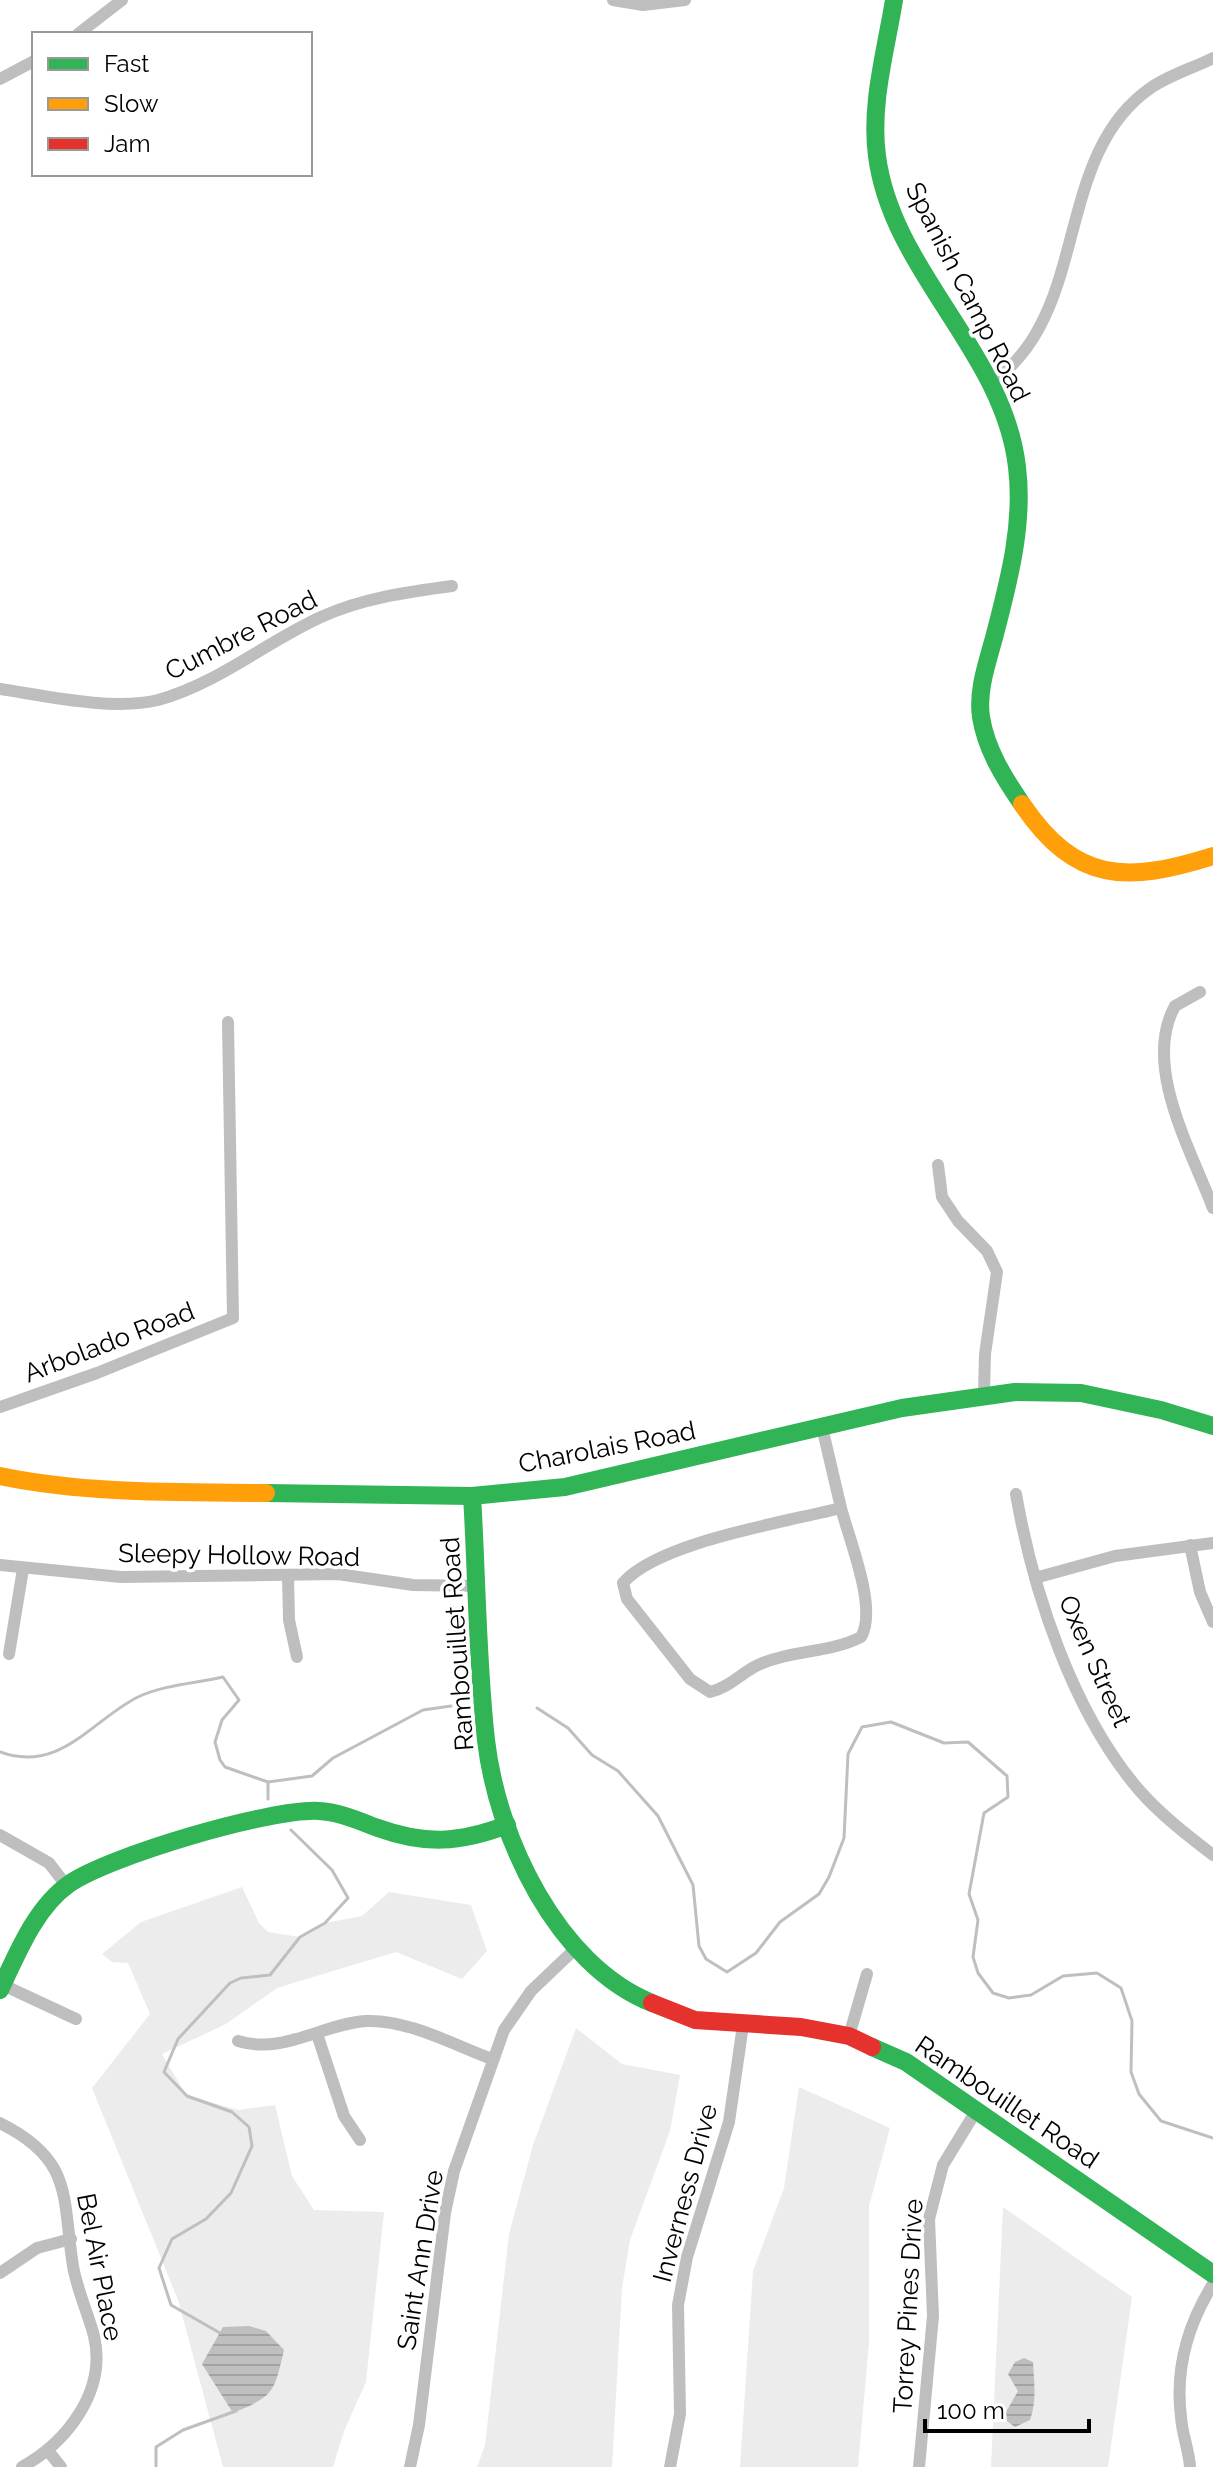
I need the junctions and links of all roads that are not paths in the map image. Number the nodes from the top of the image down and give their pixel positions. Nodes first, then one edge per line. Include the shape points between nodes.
1 (122, 0) edge
2 (613, 0) edge
3 (685, 0) edge
4 (894, 0) edge
5 (81, 32) edge
6 (1213, 58) edge
7 (32, 62) edge
8 (0, 79) edge
9 (992, 384) junction
10 (452, 586) dead end
11 (0, 689) edge
12 (1213, 856) edge
13 (1200, 992) dead end
14 (228, 1022) dead end
15 (938, 1165) dead end
16 (1213, 1208) edge
17 (984, 1394) junction
18 (0, 1407) edge
19 (1213, 1426) edge
20 (822, 1427) junction
21 (0, 1476) edge
22 (1016, 1494) dead end
23 (472, 1496) junction
24 (841, 1508) junction
25 (1213, 1543) edge
26 (1190, 1545) junction
27 (0, 1565) edge
28 (23, 1569) junction
29 (288, 1576) junction
30 (1035, 1578) junction
31 (478, 1586) junction
32 (1213, 1622) edge
33 (9, 1654) dead end
34 (297, 1657) dead end
35 (507, 1825) junction
36 (0, 1835) edge
37 (1213, 1855) edge
38 (66, 1885) junction
39 (575, 1949) junction
40 (867, 1974) dead end
41 (1, 1988) edge
42 (76, 2019) dead end
43 (743, 2025) junction
44 (317, 2034) junction
45 (849, 2036) junction
46 (238, 2041) dead end
47 (492, 2059) junction
48 (976, 2111) junction
49 (0, 2123) edge
50 (360, 2140) dead end
51 (71, 2239) junction
52 (0, 2273) edge
53 (1213, 2274) edge
54 (1213, 2284) edge
55 (49, 2452) junction
56 (22, 2467) edge
57 (61, 2467) edge
58 (410, 2467) edge
59 (670, 2467) edge
60 (919, 2467) edge
61 (1190, 2467) edge

1 - 5 street
2 - 3 street via 643,5
4 - 9 street, Spanish Camp Road via 879,88 877,157 904,234
6 - 9 street via 1151,88 1116,122 1084,187 1040,327 1017,362
7 - 8 street
9 - 12 street, Spanish Camp Road via 1013,444 1018,509 1010,574 982,683 983,729 1007,781 1035,826 1057,848 1093,870 1132,877
10 - 11 street, Cumbre Road via 360,602 321,617 213,678 158,700 124,704
13 - 16 street via 1175,1006 1162,1057 1171,1097
14 - 18 street, Arbolado Road via 233,1318
15 - 17 street via 942,1197 987,1251 997,1272
17 - 19 street, Charolais Road via 1081,1393
17 - 20 street, Charolais Road
20 - 23 street, Charolais Road via 565,1487
20 - 24 street
21 - 23 street, Charolais Road via 134,1491
22 - 30 street, Oxen Street
23 - 31 street, Rambouillet Road
24 - 24 street via 867,1621 861,1637 852,1642 807,1649 756,1666 710,1692 690,1679 627,1599 623,1583 633,1571 662,1557
25 - 26 street
26 - 30 street via 1115,1556
26 - 32 street
27 - 28 street, Sleepy Hollow Road
28 - 29 street, Sleepy Hollow Road via 121,1577
28 - 33 street
29 - 31 street, Sleepy Hollow Road via 338,1574 413,1585
29 - 34 street
30 - 37 street, Oxen Street via 1070,1671 1110,1749 1139,1790
31 - 35 street, Rambouillet Road via 486,1742
35 - 38 street via 434,1842 333,1813 300,1810 115,1862
35 - 39 street, Rambouillet Road via 538,1899
36 - 38 street via 49,1863
38 - 41 street via 40,1915
39 - 43 street, Rambouillet Road via 632,1995 695,2020
39 - 47 street, Saint Ann Drive via 519,2005
40 - 45 street
41 - 42 street
43 - 45 street, Rambouillet Road
43 - 59 street, Inverness Drive via 729,2122 687,2257 678,2305 680,2414
44 - 46 street via 264,2045
44 - 47 street via 352,2023 382,2022
44 - 50 street via 344,2116
45 - 48 street, Rambouillet Road via 906,2062
47 - 58 street, Saint Ann Drive via 445,2213
48 - 53 street, Rambouillet Road
48 - 60 street, Torrey Pines Drive via 943,2165 929,2219 933,2316
49 - 51 street, Bel Air Place via 33,2144 57,2174
51 - 52 street via 37,2248
51 - 55 street, Bel Air Place via 73,2268 95,2340 94,2373 77,2418
54 - 61 street via 1191,2323 1181,2378 1181,2420
55 - 56 street, Bel Air Place
55 - 57 street

